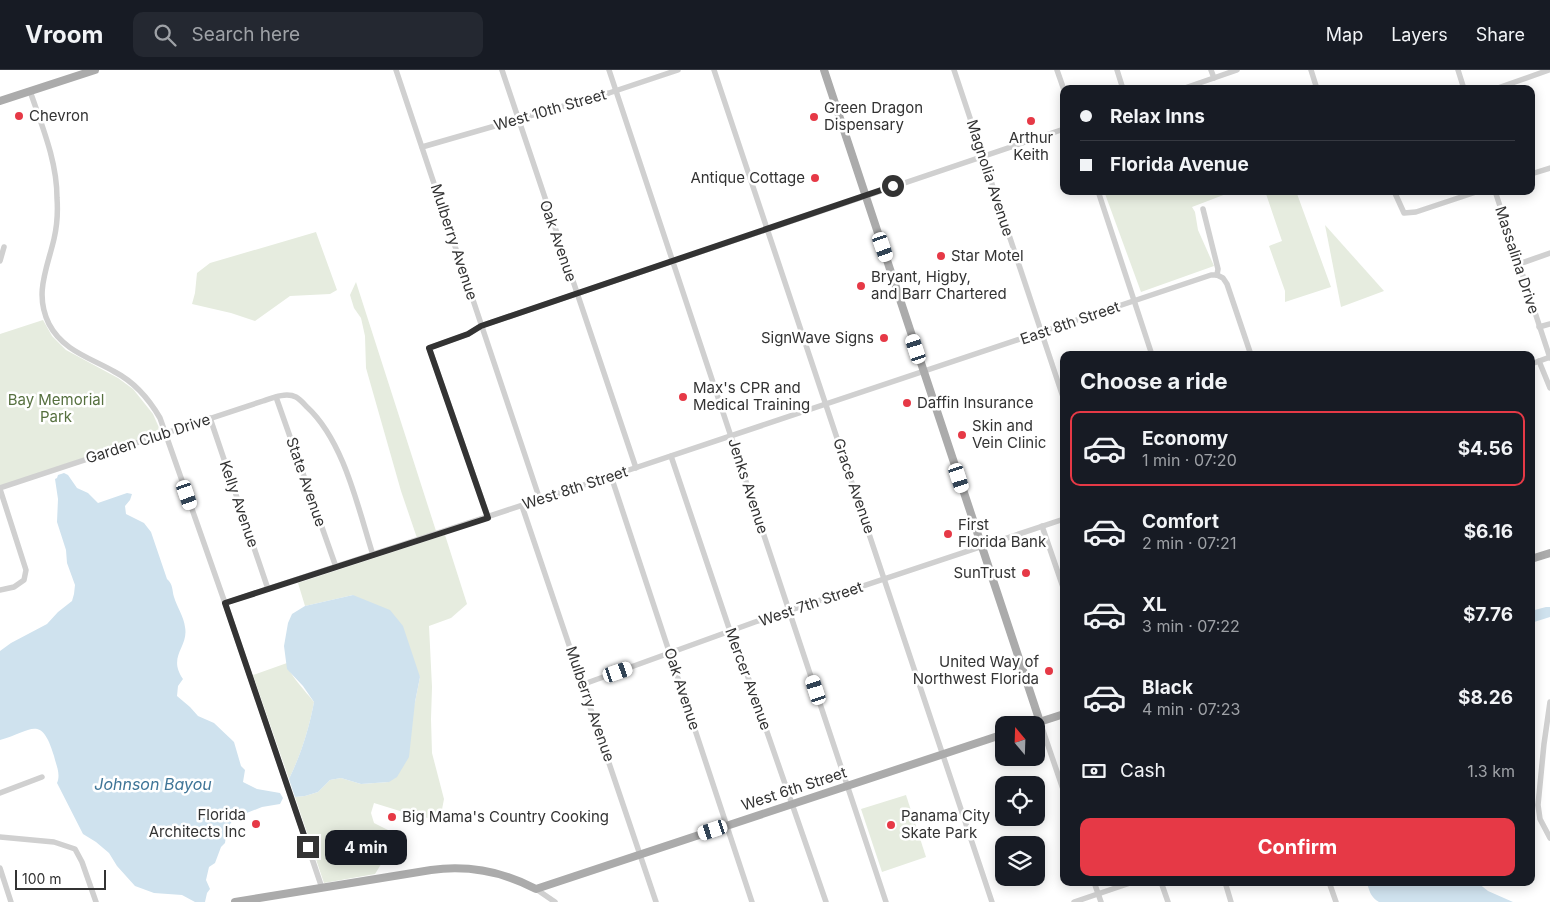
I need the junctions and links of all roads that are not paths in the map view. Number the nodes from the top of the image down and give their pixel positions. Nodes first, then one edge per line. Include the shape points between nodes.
1 (94, 70) edge
2 (396, 70) edge
3 (502, 70) edge
4 (609, 70) edge
5 (678, 70) edge
6 (714, 70) edge
7 (824, 70) edge
8 (954, 70) edge
9 (1057, 70) edge
10 (1117, 70) edge
11 (1211, 70) edge
12 (1236, 70) edge
13 (1311, 70) edge
14 (1458, 70) edge
15 (1549, 70) edge
16 (1214, 78) junction
17 (1062, 85) edge
18 (1122, 85) edge
19 (1194, 85) edge
20 (1316, 85) edge
21 (1463, 85) edge
22 (1506, 85) edge
23 (616, 91) junction
24 (30, 92) junction
25 (0, 101) edge
26 (518, 120) junction
27 (1060, 130) edge
28 (422, 147) junction
29 (982, 156) junction
30 (1550, 168) edge
31 (1535, 173) edge
32 (1099, 195) edge
33 (1396, 195) edge
34 (1467, 195) edge
35 (1496, 195) edge
36 (865, 196) junction
37 (1203, 209) dead end
38 (766, 229) junction
39 (4, 247) dead end
40 (1550, 254) edge
41 (0, 261) edge
42 (673, 261) junction
43 (1519, 264) junction
44 (1217, 274) junction
45 (576, 294) junction
46 (1134, 301) junction
47 (1550, 324) edge
48 (481, 326) junction
49 (1539, 327) junction
50 (1042, 333) junction
51 (1151, 351) edge
52 (1250, 351) edge
53 (1550, 358) edge
54 (1540, 361) junction
55 (1535, 363) edge
56 (924, 371) junction
57 (1060, 388) edge
58 (1550, 388) edge
59 (276, 397) junction
60 (826, 404) junction
61 (210, 418) junction
62 (166, 433) junction
63 (731, 436) junction
64 (671, 456) junction
65 (636, 468) junction
66 (611, 476) junction
67 (0, 488) edge
68 (540, 500) junction
69 (522, 506) junction
70 (488, 518) junction
71 (1060, 520) edge
72 (1042, 526) junction
73 (982, 546) junction
74 (1550, 553) edge
75 (373, 555) junction
76 (1535, 558) edge
77 (336, 567) junction
78 (885, 578) junction
79 (1060, 578) edge
80 (268, 589) junction
81 (0, 590) edge
82 (225, 603) junction
83 (789, 611) junction
84 (732, 631) junction
85 (670, 654) junction
86 (584, 684) junction
87 (1550, 702) edge
88 (1060, 715) edge
89 (1038, 716) edge
90 (1045, 720) edge
91 (995, 737) edge
92 (1045, 737) edge
93 (1547, 743) edge
94 (943, 754) junction
95 (42, 776) dead end
96 (1060, 780) edge
97 (847, 786) junction
98 (0, 793) edge
99 (793, 804) junction
100 (727, 826) junction
101 (0, 836) edge
102 (1550, 838) edge
103 (641, 854) junction
104 (0, 868) edge
105 (1095, 886) edge
106 (1121, 886) edge
107 (1162, 886) edge
108 (1226, 886) edge
109 (1331, 886) edge
110 (322, 888) junction
111 (536, 889) junction
112 (1098, 894) junction
113 (11, 902) edge
114 (96, 902) edge
115 (235, 902) edge
116 (555, 902) edge
117 (656, 902) edge
118 (752, 902) edge
119 (826, 902) edge
120 (886, 902) edge
121 (992, 902) edge
122 (1074, 902) edge
123 (1100, 902) edge
124 (1168, 902) edge
125 (1231, 902) edge
126 (1336, 902) edge

1 - 24 main road
2 - 28 street, Mulberry Avenue
3 - 26 street, Oak Avenue
4 - 23 street, Jenks Avenue
5 - 23 street, West 10th Street
6 - 38 street, Grace Avenue
7 - 36 main road
8 - 29 street, Magnolia Avenue
9 - 17 street
10 - 18 street
11 - 16 street
12 - 16 street
13 - 20 street
14 - 21 street
15 - 22 street
16 - 19 street
23 - 26 street, West 10th Street
23 - 42 street, Jenks Avenue
24 - 25 main road
24 - 62 street via 50,154 57,191 54,236 41,289 47,320 64,344 117,372 138,390 152,406
26 - 28 street, West 10th Street
26 - 45 street, Oak Avenue
27 - 29 street
28 - 48 street, Mulberry Avenue
29 - 36 street
29 - 50 street, Magnolia Avenue
30 - 31 street
32 - 46 street
33 - 34 street via 1404,214
35 - 43 street, Massalina Drive
36 - 38 street
36 - 56 main road
37 - 44 street
38 - 42 street
38 - 60 street, Grace Avenue
39 - 41 street
40 - 43 street
42 - 45 street
42 - 63 street, Jenks Avenue
43 - 49 street, Massalina Drive
44 - 46 street, East 8th Street
44 - 52 street via 1227,284
45 - 48 street
45 - 65 street, Oak Avenue
46 - 50 street, East 8th Street
46 - 51 street
47 - 49 street
48 - 68 street, Mulberry Avenue
48 - 70 street via 429,348
49 - 53 street, Massalina Drive
50 - 56 street, East 8th Street
50 - 57 street, Magnolia Avenue
53 - 54 street
54 - 55 street
54 - 58 street
56 - 60 street, West 8th Street
56 - 73 main road
59 - 61 street, Garden Club Drive
59 - 75 street, Garden Club Drive via 297,397 326,428 338,451
59 - 77 street, State Avenue
60 - 63 street, West 8th Street
60 - 78 street, Grace Avenue
61 - 62 street, Garden Club Drive
61 - 80 street, Kelly Avenue
62 - 67 street, Garden Club Drive
62 - 82 street
63 - 64 street, West 8th Street
63 - 83 street, Jenks Avenue
64 - 65 street, West 8th Street
64 - 84 street, Mercer Avenue
65 - 66 street, West 8th Street
66 - 68 street, West 8th Street
66 - 85 street, Oak Avenue
67 - 81 street via 26,570 24,580 14,587
68 - 69 street, West 8th Street
69 - 70 street, West 8th Street
69 - 86 street, Mulberry Avenue
70 - 75 street, West 8th Street
71 - 72 street, West 7th Street
72 - 73 street, West 7th Street
72 - 79 street
73 - 78 street, West 7th Street
73 - 89 main road
74 - 76 main road
75 - 77 street, West 8th Street
77 - 80 street, West 8th Street
78 - 83 street, West 7th Street
78 - 94 street, Grace Avenue
80 - 82 street, West 8th Street
82 - 110 street
83 - 84 street, West 7th Street
83 - 97 street, Jenks Avenue
84 - 85 street, West 7th Street
84 - 99 street, Mercer Avenue
85 - 86 street, West 7th Street
85 - 100 street, Oak Avenue
86 - 103 street, Mulberry Avenue
87 - 93 street
88 - 90 main road
91 - 94 main road, West 6th Street
92 - 96 street
93 - 102 street via 1538,809
94 - 97 main road, West 6th Street
94 - 121 street, Grace Avenue
95 - 98 street
97 - 99 main road, West 6th Street
97 - 120 street, Jenks Avenue
99 - 100 main road, West 6th Street
99 - 119 street, Mercer Avenue
100 - 103 main road, West 6th Street
100 - 118 street, Oak Avenue
101 - 114 street via 54,842 75,849
103 - 111 main road, West 6th Street
103 - 117 street, Mulberry Avenue
104 - 113 street
105 - 112 street
106 - 112 street
107 - 124 street
108 - 125 street
109 - 126 street
110 - 111 main road via 431,870 463,868 501,874
110 - 115 main road
111 - 116 street
112 - 122 street
112 - 123 street

